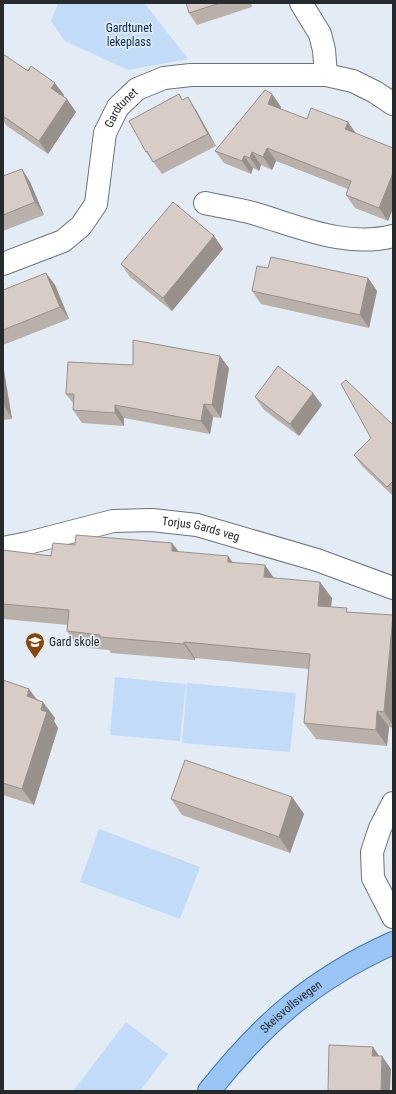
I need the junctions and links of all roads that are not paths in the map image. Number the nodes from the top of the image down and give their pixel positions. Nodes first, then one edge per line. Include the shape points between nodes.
1 (301, 3) edge
2 (326, 75) junction
3 (393, 104) edge
4 (205, 203) dead end
5 (393, 236) edge
6 (3, 264) edge
7 (3, 548) edge
8 (393, 588) edge
9 (393, 803) edge
10 (393, 917) edge
11 (392, 946) edge
12 (209, 1091) edge

1 - 2 street via 320,34
2 - 3 street, Gardtunet via 353,81
2 - 6 street, Gardtunet via 192,75 164,78 137,89 118,107 105,133 96,204 81,226 63,241
4 - 5 street via 254,213 344,239 379,240
7 - 8 street, Torjus Gards veg via 113,521 152,520 204,527 317,560
9 - 10 street via 380,828 372,852 372,868 373,878
11 - 12 main road, Skeisvollsvegen via 360,958 297,999 265,1026

